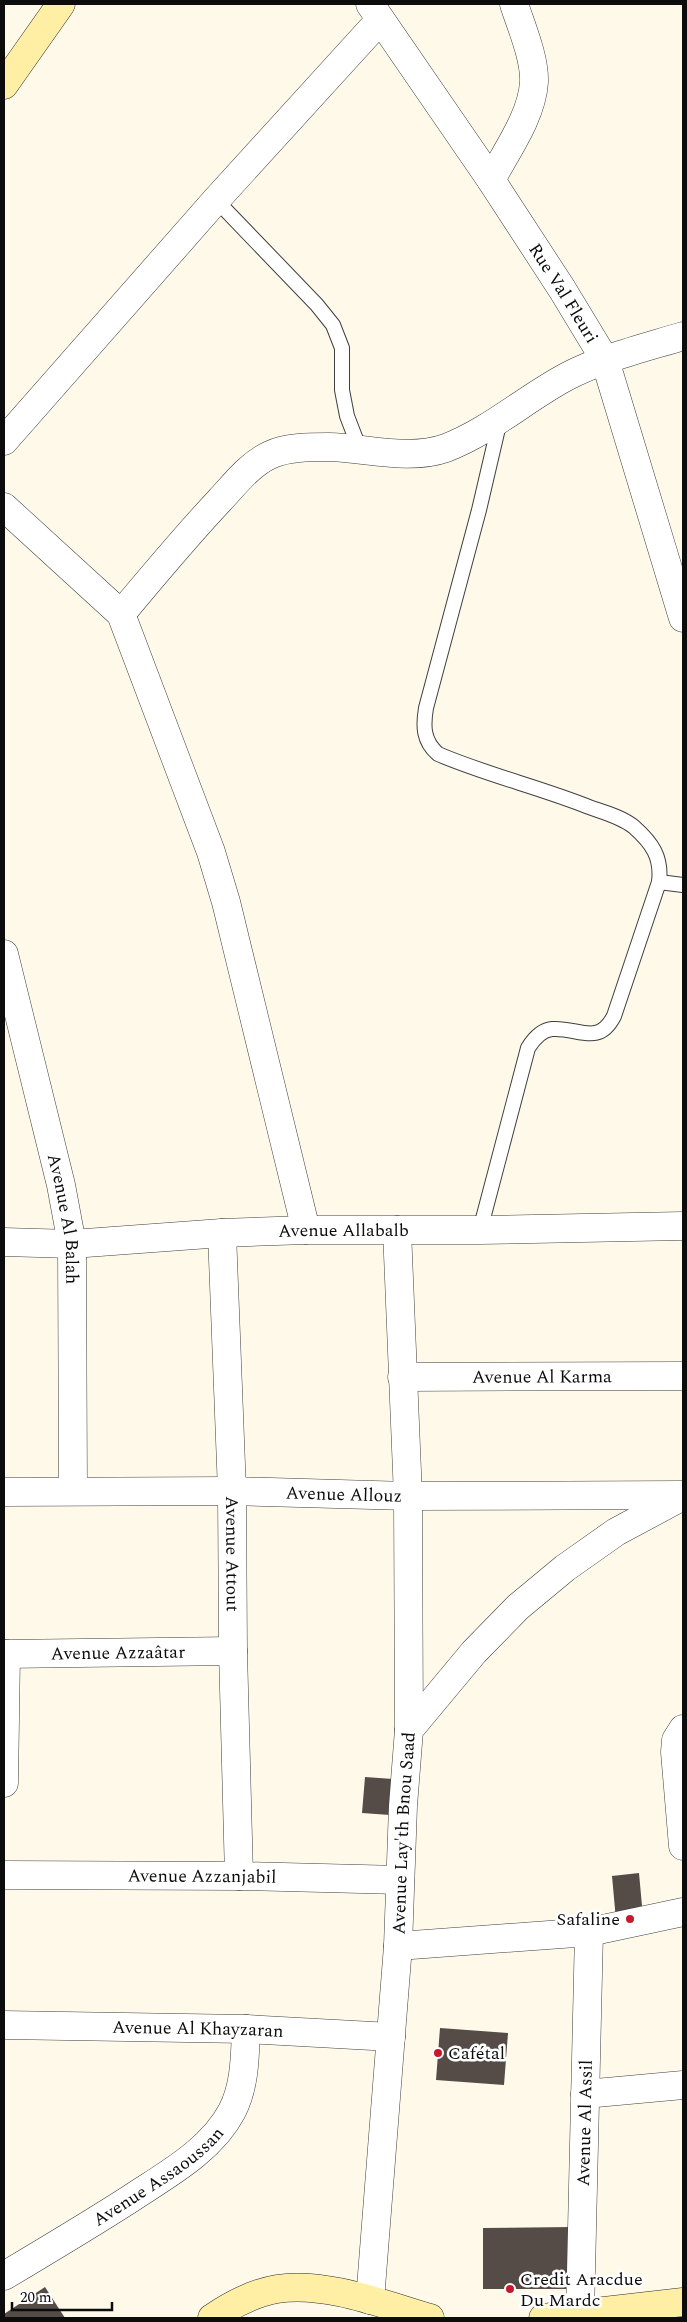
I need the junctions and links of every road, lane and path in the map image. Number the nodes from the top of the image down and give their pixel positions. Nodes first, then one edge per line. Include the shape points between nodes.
1 (61, 4) edge
2 (514, 4) edge
3 (375, 12) edge
4 (4, 85) edge
5 (491, 180) junction
6 (216, 200) junction
7 (683, 336) edge
8 (605, 360) junction
9 (500, 419) junction
10 (4, 441) edge
11 (360, 450) junction
12 (4, 507) edge
13 (121, 614) junction
14 (683, 618) edge
15 (660, 882) junction
16 (683, 885) edge
17 (4, 954) edge
18 (683, 1226) edge
19 (306, 1230) junction
20 (397, 1230) junction
21 (480, 1230) junction
22 (222, 1233) junction
23 (4, 1242) edge
24 (72, 1244) junction
25 (683, 1376) edge
26 (402, 1377) junction
27 (73, 1491) junction
28 (232, 1491) junction
29 (4, 1492) edge
30 (408, 1496) junction
31 (683, 1496) edge
32 (233, 1651) junction
33 (5, 1654) edge
34 (409, 1730) junction
35 (682, 1731) edge
36 (4, 1783) edge
37 (683, 1846) edge
38 (4, 1875) edge
39 (239, 1876) junction
40 (400, 1880) junction
41 (683, 1912) edge
42 (589, 1932) junction
43 (398, 1946) junction
44 (4, 2025) edge
45 (246, 2029) junction
46 (391, 2037) junction
47 (683, 2085) edge
48 (584, 2094) junction
49 (4, 2276) edge
50 (370, 2300) junction
51 (683, 2302) edge
52 (580, 2314) junction
53 (212, 2318) edge
54 (430, 2318) edge
55 (543, 2318) edge

1 - 4 street
2 - 5 street via 534,80 530,103
3 - 5 street, Rue Val Fleuri
3 - 6 street
5 - 8 street, Rue Val Fleuri
6 - 10 street
6 - 11 lane via 333,325 342,348 342,390 347,416
7 - 8 street
8 - 9 street via 566,377
8 - 14 street, Rue Val Fleuri
9 - 11 street via 444,449 419,453
9 - 15 lane via 426,708 425,735 430,747 438,754 551,792 632,826 656,854 661,867
11 - 13 street via 298,448 270,454 245,473
12 - 13 street
13 - 19 street via 211,852
15 - 16 lane
15 - 21 lane via 608,1027 595,1034 551,1029 534,1039 528,1048
17 - 24 street, Avenue Al Balah via 57,1167
18 - 21 street, Avenue Allabalb
19 - 20 street, Avenue Allabalb
19 - 22 street, Avenue Allabalb
20 - 21 street, Avenue Allabalb
20 - 26 street
22 - 24 street, Avenue Allabalb
22 - 28 street, Avenue Attout
23 - 24 street, Avenue Allabalb
24 - 27 street, Avenue Al Balah
25 - 26 street, Avenue Al Karma
26 - 30 street
27 - 28 street, Avenue Allouz
27 - 29 street, Avenue Allouz
28 - 30 street, Avenue Allouz
28 - 32 street, Avenue Attout
30 - 31 street, Avenue Allouz
30 - 34 street
31 - 34 street, Avenue Lay'th Bnou Saad via 616,1532 518,1607 474,1652
32 - 33 street, Avenue Azzaâtar
32 - 39 street, Avenue Attout
33 - 36 street
34 - 40 street, Avenue Lay'th Bnou Saad
35 - 37 street via 676,1740 675,1752
38 - 39 street, Avenue Azzanjabil
39 - 40 street, Avenue Azzanjabil
40 - 43 street, Avenue Lay'th Bnou Saad
41 - 42 street
42 - 43 street
42 - 48 street, Avenue Al Assil
43 - 46 street, Avenue Lay'th Bnou Saad
44 - 45 street, Avenue Al Khayzaran
45 - 46 street, Avenue Al Khayzaran
45 - 49 street, Avenue Assaoussan via 241,2088 220,2129 200,2150 76,2233
46 - 50 street, Avenue Lay'th Bnou Saad
47 - 48 street
48 - 52 street, Avenue Al Assil
50 - 53 street via 306,2289 278,2289 247,2298
50 - 54 street
51 - 52 street
52 - 55 street

